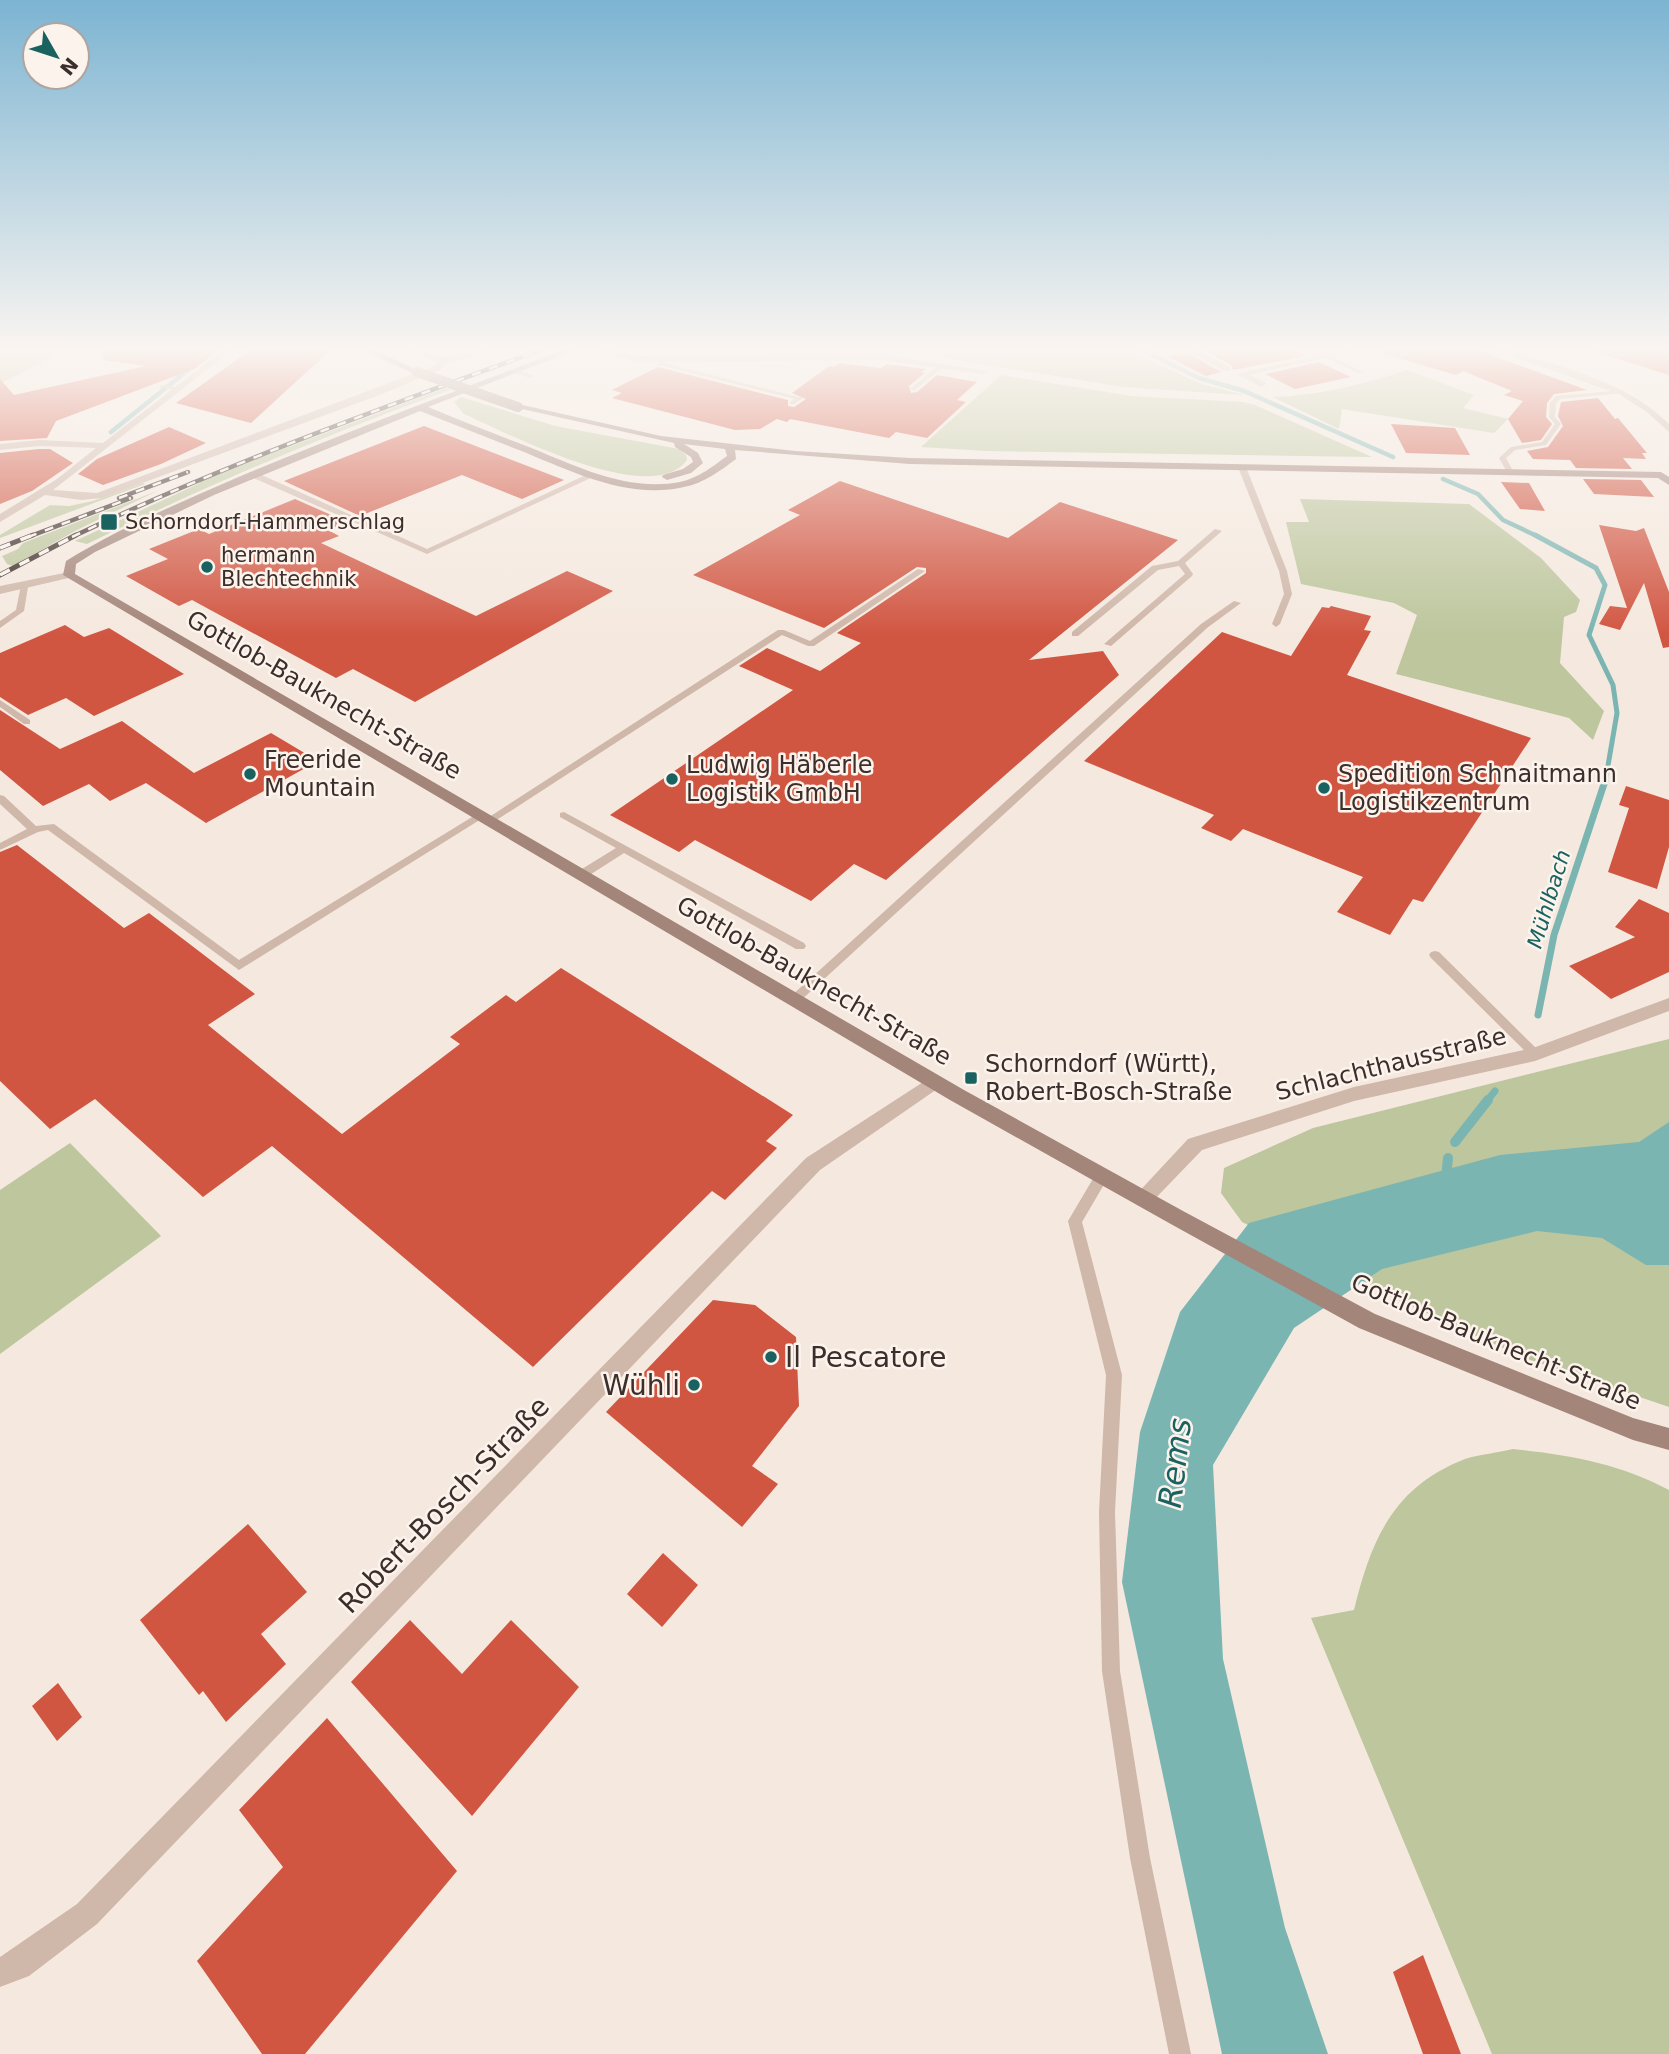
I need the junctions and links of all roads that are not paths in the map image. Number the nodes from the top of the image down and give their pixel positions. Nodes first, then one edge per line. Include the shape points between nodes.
1 (110, 443) edge
2 (240, 443) edge
3 (330, 443) edge
4 (508, 443) edge
5 (670, 443) edge
6 (691, 443) edge
7 (731, 443) edge
8 (1545, 443) edge
9 (106, 446) junction
10 (0, 447) edge
11 (730, 448) junction
12 (956, 461) junction
13 (698, 463) junction
14 (1669, 466) edge
15 (1242, 467) junction
16 (1509, 471) junction
17 (252, 474) junction
18 (591, 476) junction
19 (1665, 478) edge
20 (610, 481) junction
21 (43, 492) junction
22 (0, 519) edge
23 (1218, 531) dead end
24 (1181, 563) junction
25 (921, 571) dead end
26 (69, 575) junction
27 (24, 587) junction
28 (5, 590) edge
29 (0, 601) edge
30 (1237, 603) dead end
31 (1276, 624) dead end
32 (0, 625) edge
33 (1075, 634) dead end
34 (1108, 644) dead end
35 (0, 703) edge
36 (27, 722) dead end
37 (0, 799) edge
38 (564, 815) dead end
39 (485, 818) junction
40 (34, 830) junction
41 (0, 847) edge
42 (624, 848) junction
43 (581, 875) junction
44 (800, 946) dead end
45 (1436, 955) dead end
46 (794, 1000) junction
47 (1669, 1004) edge
48 (1535, 1054) junction
49 (934, 1082) junction
50 (1102, 1176) junction
51 (1143, 1198) junction
52 (1669, 1439) edge
53 (0, 1972) edge
54 (1180, 2054) edge

1 - 9 street
2 - 21 street via 98,496
3 - 17 street
4 - 18 street
5 - 13 street via 695,455
6 - 11 street
7 - 12 street
8 - 16 lane via 1513,448 1502,458
9 - 10 street via 39,443
9 - 21 street
11 - 12 street
11 - 13 street
11 - 20 street via 732,457 723,466 689,483 640,488
12 - 15 street
13 - 20 street via 675,476
14 - 19 street via 1661,470
15 - 16 street
15 - 31 lane via 1286,583 1288,594
16 - 19 street
17 - 18 lane via 427,552
17 - 26 street via 91,550 70,563
18 - 20 street
21 - 22 street
23 - 24 lane
24 - 33 lane via 1155,568
24 - 34 lane via 1189,574
25 - 39 lane via 811,644 781,632
26 - 27 street
26 - 39 street, Gottlob-Bauknecht-Straße
27 - 28 street
27 - 32 lane via 20,611
28 - 29 street
30 - 46 lane via 1204,626
35 - 36 lane
37 - 40 lane
38 - 42 lane
39 - 40 lane via 239,966 50,826
39 - 43 street, Gottlob-Bauknecht-Straße
40 - 41 lane
42 - 43 lane
42 - 44 lane
43 - 46 street, Gottlob-Bauknecht-Straße
45 - 48 lane
46 - 49 street, Gottlob-Bauknecht-Straße
47 - 48 street, Schlachthausstraße
48 - 51 street, Schlachthausstraße via 1354,1094 1195,1144
49 - 50 street, Gottlob-Bauknecht-Straße
49 - 53 street, Robert-Bosch-Straße via 813,1164 106,1896 18,1965
50 - 51 street, Gottlob-Bauknecht-Straße
50 - 54 lane via 1075,1221 1114,1375 1107,1512 1111,1671 1140,1858
51 - 52 street, Gottlob-Bauknecht-Straße via 1367,1321 1620,1424

